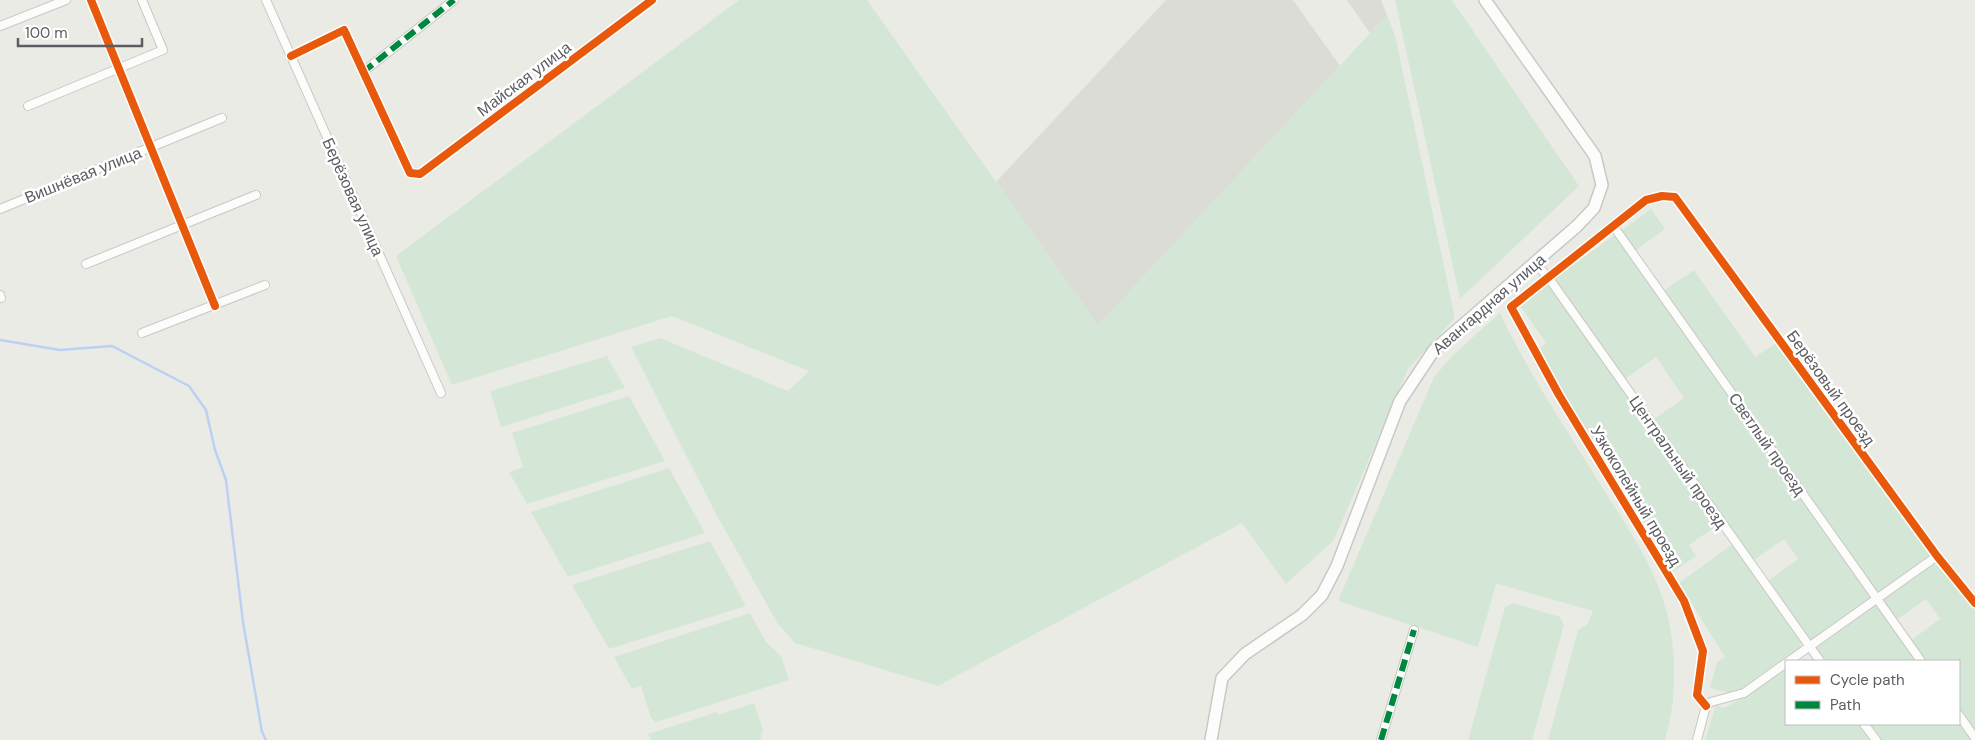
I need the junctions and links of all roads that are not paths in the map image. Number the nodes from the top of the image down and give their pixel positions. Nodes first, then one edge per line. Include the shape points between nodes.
1 (66, 0) edge
2 (91, 0) edge
3 (142, 0) edge
4 (266, 0) edge
5 (454, 0) edge
6 (652, 0) edge
7 (1485, 0) edge
8 (0, 26) edge
9 (291, 56) junction
10 (119, 69) junction
11 (363, 72) junction
12 (28, 106) dead end
13 (222, 118) dead end
14 (151, 148) junction
15 (256, 195) dead end
16 (0, 209) edge
17 (182, 226) junction
18 (1614, 227) junction
19 (1535, 263) junction
20 (86, 264) dead end
21 (1548, 276) junction
22 (265, 285) dead end
23 (214, 306) junction
24 (142, 333) dead end
25 (440, 393) dead end
26 (1937, 556) junction
27 (1877, 599) junction
28 (1975, 603) edge
29 (1414, 630) dead end
30 (1810, 647) junction
31 (1791, 660) edge
32 (1819, 660) edge
33 (1920, 660) edge
34 (1785, 664) edge
35 (1706, 706) junction
36 (1960, 716) edge
37 (1865, 725) edge
38 (1975, 738) edge
39 (1211, 740) edge
40 (1381, 740) edge
41 (1697, 740) edge
42 (1876, 740) edge

1 - 8 street
2 - 10 street
3 - 10 street via 163,50
4 - 9 street, Берёзовая улица
5 - 11 street
6 - 11 street, Майская улица via 420,174 410,173
7 - 19 main road, Авангардная улица via 1594,156 1602,185 1594,208
9 - 11 street via 344,30
9 - 25 street, Берёзовая улица
10 - 12 street
10 - 14 street
13 - 14 street, Вишнёвая улица
14 - 16 street, Вишнёвая улица
14 - 17 street
15 - 17 street
17 - 20 street
17 - 23 street
18 - 21 street
18 - 26 street, Берёзовый проезд via 1646,200 1675,197
18 - 27 street, Светлый проезд
19 - 21 street, Центральный проезд
19 - 39 main road, Авангардная улица via 1434,350 1400,401 1338,566 1322,595 1302,615 1245,654 1222,678
21 - 30 street, Центральный проезд
21 - 35 street, Узкоколейный проезд via 1511,306 1558,395 1684,600 1703,651 1697,695
22 - 23 street
23 - 24 street
26 - 27 street
26 - 28 street, Берёзовый проезд
27 - 30 street
27 - 33 street, Светлый проезд
29 - 40 street
30 - 31 street
30 - 32 street, Центральный проезд
34 - 35 street via 1744,693
35 - 41 street
36 - 38 street
37 - 42 street

